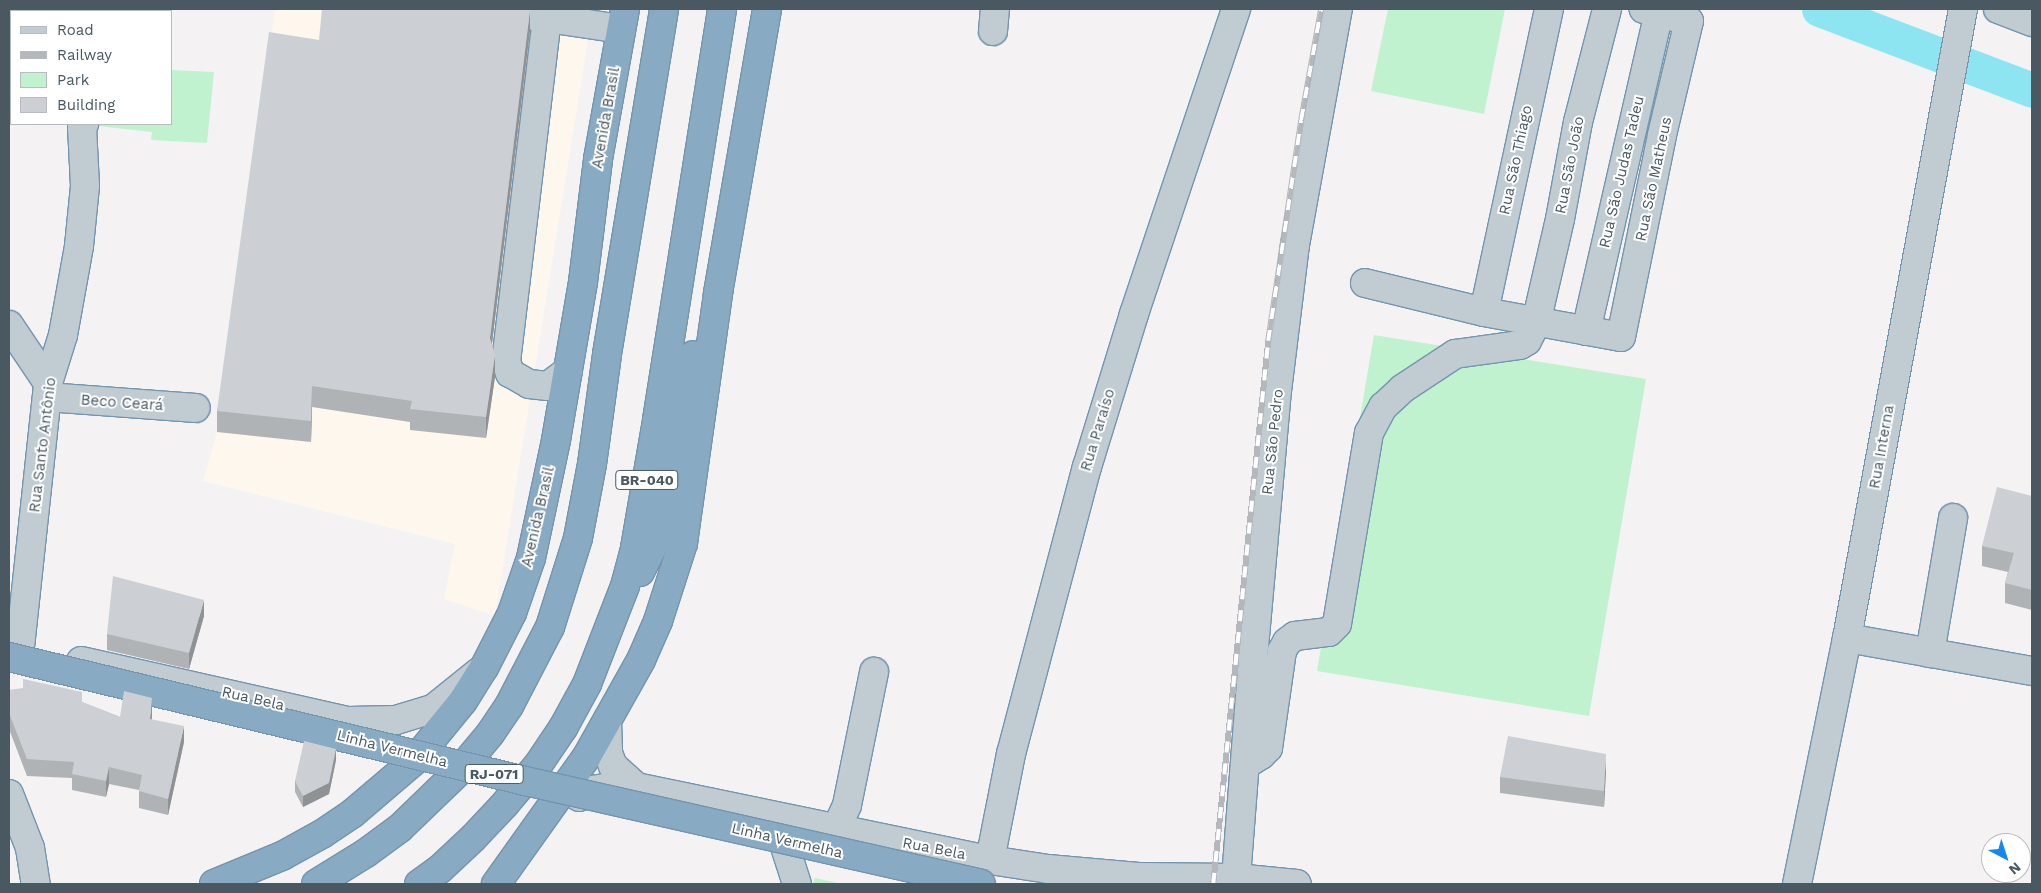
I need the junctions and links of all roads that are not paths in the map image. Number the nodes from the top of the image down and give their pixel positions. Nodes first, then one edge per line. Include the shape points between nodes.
1 (488, 9) edge
2 (664, 9) edge
3 (722, 9) edge
4 (767, 9) edge
5 (1236, 9) edge
6 (1338, 9) edge
7 (1549, 9) edge
8 (1607, 9) edge
9 (1998, 9) edge
10 (1652, 11) edge
11 (548, 18) junction
12 (623, 19) edge
13 (1960, 22) edge
14 (2032, 22) edge
15 (83, 125) edge
16 (1365, 283) dead end
17 (718, 292) junction
18 (1484, 312) junction
19 (1536, 323) junction
20 (9, 325) edge
21 (1586, 331) junction
22 (568, 371) junction
23 (47, 390) junction
24 (196, 408) dead end
25 (1953, 518) dead end
26 (1847, 638) junction
27 (12, 649) edge
28 (1930, 653) junction
29 (599, 657) junction
30 (484, 668) junction
31 (2032, 671) edge
32 (9, 672) edge
33 (874, 672) dead end
34 (608, 721) junction
35 (1245, 765) junction
36 (636, 787) junction
37 (9, 794) edge
38 (548, 811) junction
39 (775, 817) junction
40 (836, 829) junction
41 (986, 872) edge
42 (1236, 878) junction
43 (499, 882) edge
44 (36, 884) edge
45 (214, 884) edge
46 (316, 884) edge
47 (419, 884) edge
48 (798, 884) edge
49 (900, 884) edge
50 (1297, 884) edge
51 (1797, 884) edge

1 - 11 street
2 - 46 highway via 578,538 550,627 508,706 460,770 400,828
3 - 29 highway, BR-040 via 635,548
4 - 17 highway
5 - 41 street, Rua Paraíso via 1134,314 1087,467 1011,754
6 - 35 street, Rua São Pedro via 1295,245 1260,570
7 - 18 street, Rua São Thiago
8 - 19 street, Rua São João via 1578,122
9 - 14 street
10 - 21 street, Rua São Judas Tadeu
10 - 21 street, Rua São Matheus via 1689,21 1621,337
11 - 12 street
11 - 22 street via 506,361 510,373 529,384 548,386
12 - 22 highway, Avenida Brasil via 598,159
13 - 26 street, Rua Interna
15 - 23 street, Rua Santo Antônio via 85,186 79,246 63,335
16 - 18 street
17 - 29 highway via 702,308 658,536
17 - 34 highway via 683,543 641,660
18 - 19 street
19 - 21 street
19 - 35 street, Rua São João via 1528,341 1520,345 1455,354 1402,389 1383,407 1369,433 1337,624 1329,632 1296,636 1287,642 1282,651 1268,748 1262,756
20 - 23 street
22 - 30 highway, Avenida Brasil via 531,558 512,613
23 - 24 street, Beco Ceará
23 - 27 street, Rua Santo Antônio
25 - 28 street
26 - 28 street
26 - 51 street, Rua Interna
27 - 30 street, Rua Bela via 348,721 396,720 433,709
27 - 41 highway, Linha Vermelha / RJ-071, bridge via 525,781
28 - 31 street
29 - 47 highway, BR-040 via 563,728 538,765 473,838
30 - 45 highway, Avenida Brasil via 463,701 414,761 353,813 282,856
32 - 49 highway, Linha Vermelha / RJ-071 via 401,768
33 - 40 street via 848,804
34 - 36 street, Rua Bela via 608,753 612,766
34 - 38 highway
35 - 42 street, Rua São Pedro
36 - 38 street, Rua Bela via 593,790
36 - 39 street, Rua Bela
37 - 44 street via 30,848
38 - 43 highway
39 - 40 street, Rua Bela
39 - 48 street
40 - 41 street, Rua Bela
41 - 42 street, Rua Bela via 1048,869 1139,877
42 - 50 street

